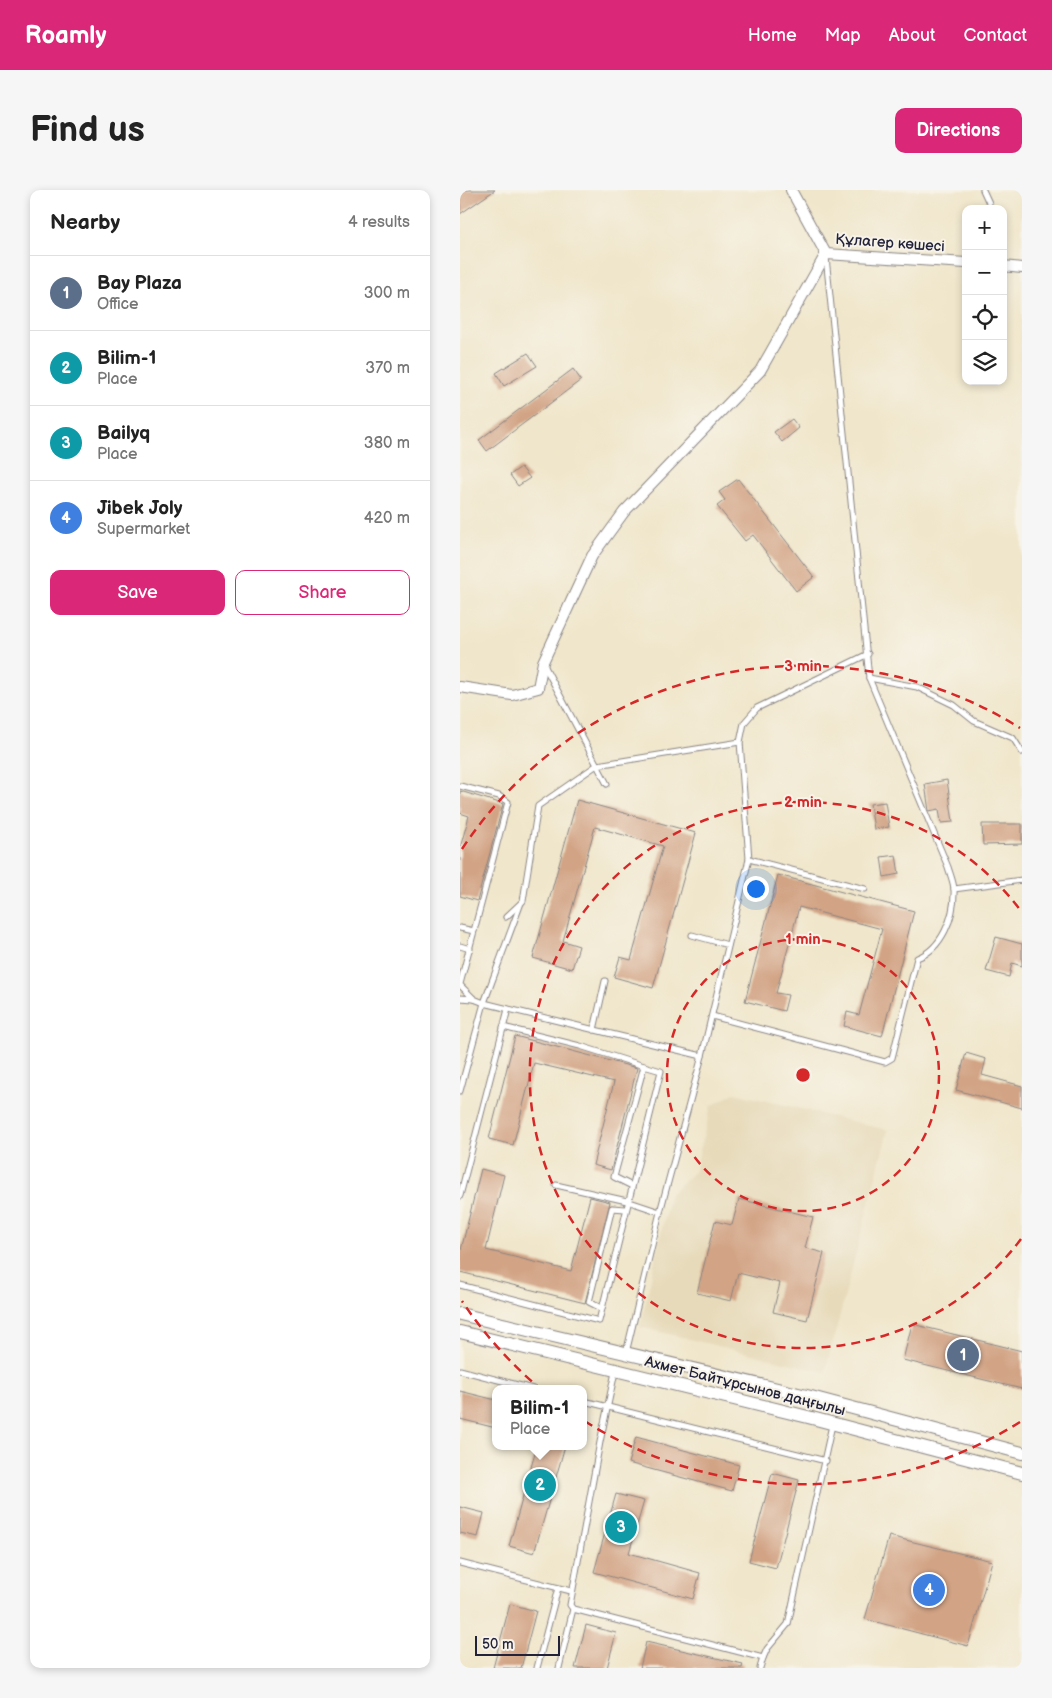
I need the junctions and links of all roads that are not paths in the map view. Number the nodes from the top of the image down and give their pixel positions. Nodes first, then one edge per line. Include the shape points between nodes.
1 (791, 190) edge
2 (983, 190) edge
3 (989, 205) edge
4 (826, 254) junction
5 (962, 263) edge
6 (1007, 266) edge
7 (1022, 268) edge
8 (868, 654) junction
9 (543, 662) junction
10 (869, 678) junction
11 (460, 687) edge
12 (740, 742) junction
13 (1022, 752) edge
14 (597, 765) junction
15 (607, 784) dead end
16 (460, 786) edge
17 (749, 858) junction
18 (1022, 880) edge
19 (865, 889) dead end
20 (954, 889) junction
21 (522, 901) junction
22 (506, 917) dead end
23 (460, 928) edge
24 (474, 931) junction
25 (692, 935) dead end
26 (728, 945) junction
27 (460, 946) edge
28 (470, 949) junction
29 (606, 981) dead end
30 (460, 984) edge
31 (460, 998) edge
32 (474, 999) junction
33 (484, 1003) junction
34 (508, 1009) junction
35 (712, 1016) junction
36 (503, 1027) junction
37 (594, 1030) junction
38 (702, 1056) junction
39 (644, 1066) junction
40 (460, 1092) edge
41 (556, 1185) dead end
42 (632, 1186) junction
43 (460, 1196) edge
44 (627, 1201) junction
45 (625, 1209) junction
46 (660, 1212) junction
47 (460, 1285) edge
48 (601, 1308) junction
49 (460, 1314) edge
50 (460, 1332) edge
51 (626, 1354) junction
52 (460, 1370) edge
53 (616, 1371) junction
54 (518, 1385) edge
55 (587, 1402) edge
56 (838, 1405) junction
57 (608, 1407) junction
58 (833, 1423) junction
59 (1022, 1453) edge
60 (826, 1461) junction
61 (1022, 1473) edge
62 (460, 1563) edge
63 (558, 1588) junction
64 (571, 1591) junction
65 (573, 1609) junction
66 (763, 1658) junction
67 (537, 1668) edge
68 (559, 1668) edge
69 (760, 1668) edge

1 - 4 street, Құлагер көшесі
2 - 3 lane
4 - 5 street, Құлагер көшесі
4 - 8 lane
4 - 9 street via 760,371 624,512 592,556
6 - 7 street
8 - 10 lane
8 - 12 lane via 757,708 744,723
9 - 11 street via 538,688 512,695
9 - 14 lane
10 - 13 lane via 917,687 954,705 974,721 1013,738
10 - 20 lane via 948,867
12 - 14 lane
12 - 17 lane
14 - 15 lane
14 - 21 lane via 538,806
16 - 24 lane via 499,796 508,802
17 - 19 lane
17 - 26 lane
18 - 20 lane
20 - 35 lane via 940,941 929,954 917,958 892,1058 884,1062
21 - 22 lane
21 - 33 lane
23 - 24 lane
24 - 28 lane
25 - 26 lane
26 - 35 lane
27 - 28 lane
28 - 30 lane
29 - 37 lane
30 - 32 lane
31 - 32 lane
32 - 33 lane
33 - 34 lane
33 - 40 lane
34 - 36 lane
34 - 37 lane
35 - 38 lane
36 - 39 lane
36 - 43 lane
37 - 38 lane
38 - 46 lane
39 - 42 lane via 614,1177
39 - 42 lane via 661,1071
41 - 44 lane
42 - 44 lane
44 - 45 lane
44 - 46 lane
45 - 48 lane
45 - 48 lane via 612,1208 589,1302
46 - 51 lane
47 - 48 lane via 599,1320
49 - 51 street, Ахмет Байтұрсынов даңғылы
50 - 53 street, Ахмет Байтұрсынов даңғылы
51 - 56 street, Ахмет Байтұрсынов даңғылы
52 - 54 lane
53 - 57 lane
53 - 58 street, Ахмет Байтұрсынов даңғылы
55 - 57 lane
56 - 58 street
56 - 59 street, Ахмет Байтұрсынов даңғылы
57 - 60 lane
57 - 64 lane
58 - 60 lane
58 - 61 street, Ахмет Байтұрсынов даңғылы
60 - 66 lane via 788,1624
62 - 63 lane
63 - 64 lane
63 - 67 lane
64 - 65 lane via 570,1605
65 - 66 lane
65 - 68 lane
66 - 69 lane

